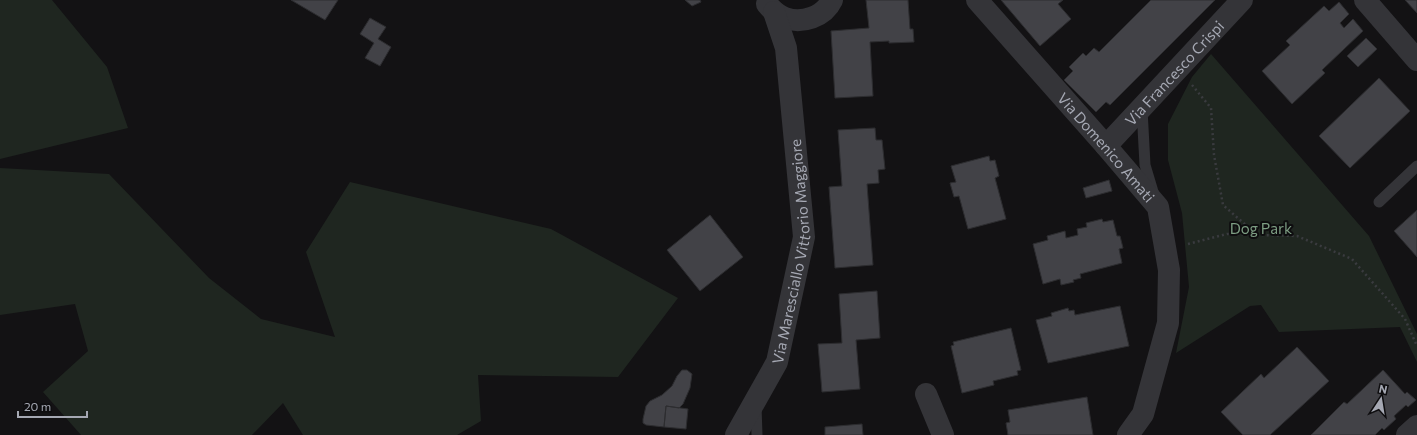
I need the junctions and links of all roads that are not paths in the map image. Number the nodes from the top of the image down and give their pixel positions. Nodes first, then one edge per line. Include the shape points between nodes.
1 (832, 0) edge
2 (1242, 0) edge
3 (1365, 0) edge
4 (982, 2) edge
5 (769, 6) edge
6 (810, 19) junction
7 (787, 58) junction
8 (1417, 60) edge
9 (1142, 109) junction
10 (1106, 146) junction
11 (1417, 166) edge
12 (1379, 202) dead end
13 (1158, 207) junction
14 (926, 394) dead end
15 (756, 400) junction
16 (1417, 426) edge
17 (736, 435) edge
18 (757, 435) edge
19 (943, 435) edge
20 (1128, 435) edge
21 (1407, 435) edge

1 - 6 street via 821,13
2 - 9 street, Via Francesco Crispi
3 - 8 street
4 - 10 street, Via Domenico Amati
5 - 6 street via 785,18
5 - 7 street, Via Maresciallo Vittorio Maggiore via 786,48
6 - 7 street via 798,35
7 - 15 street, Via Maresciallo Vittorio Maggiore via 804,237 777,362
9 - 10 street, Via Francesco Crispi
9 - 13 lane via 1145,165
10 - 13 street, Via Domenico Amati
11 - 12 lane
13 - 20 street, Via Domenico Amati via 1169,270 1168,323 1143,414
14 - 19 street
15 - 17 street, Via Maresciallo Vittorio Maggiore
15 - 18 lane
16 - 21 street

